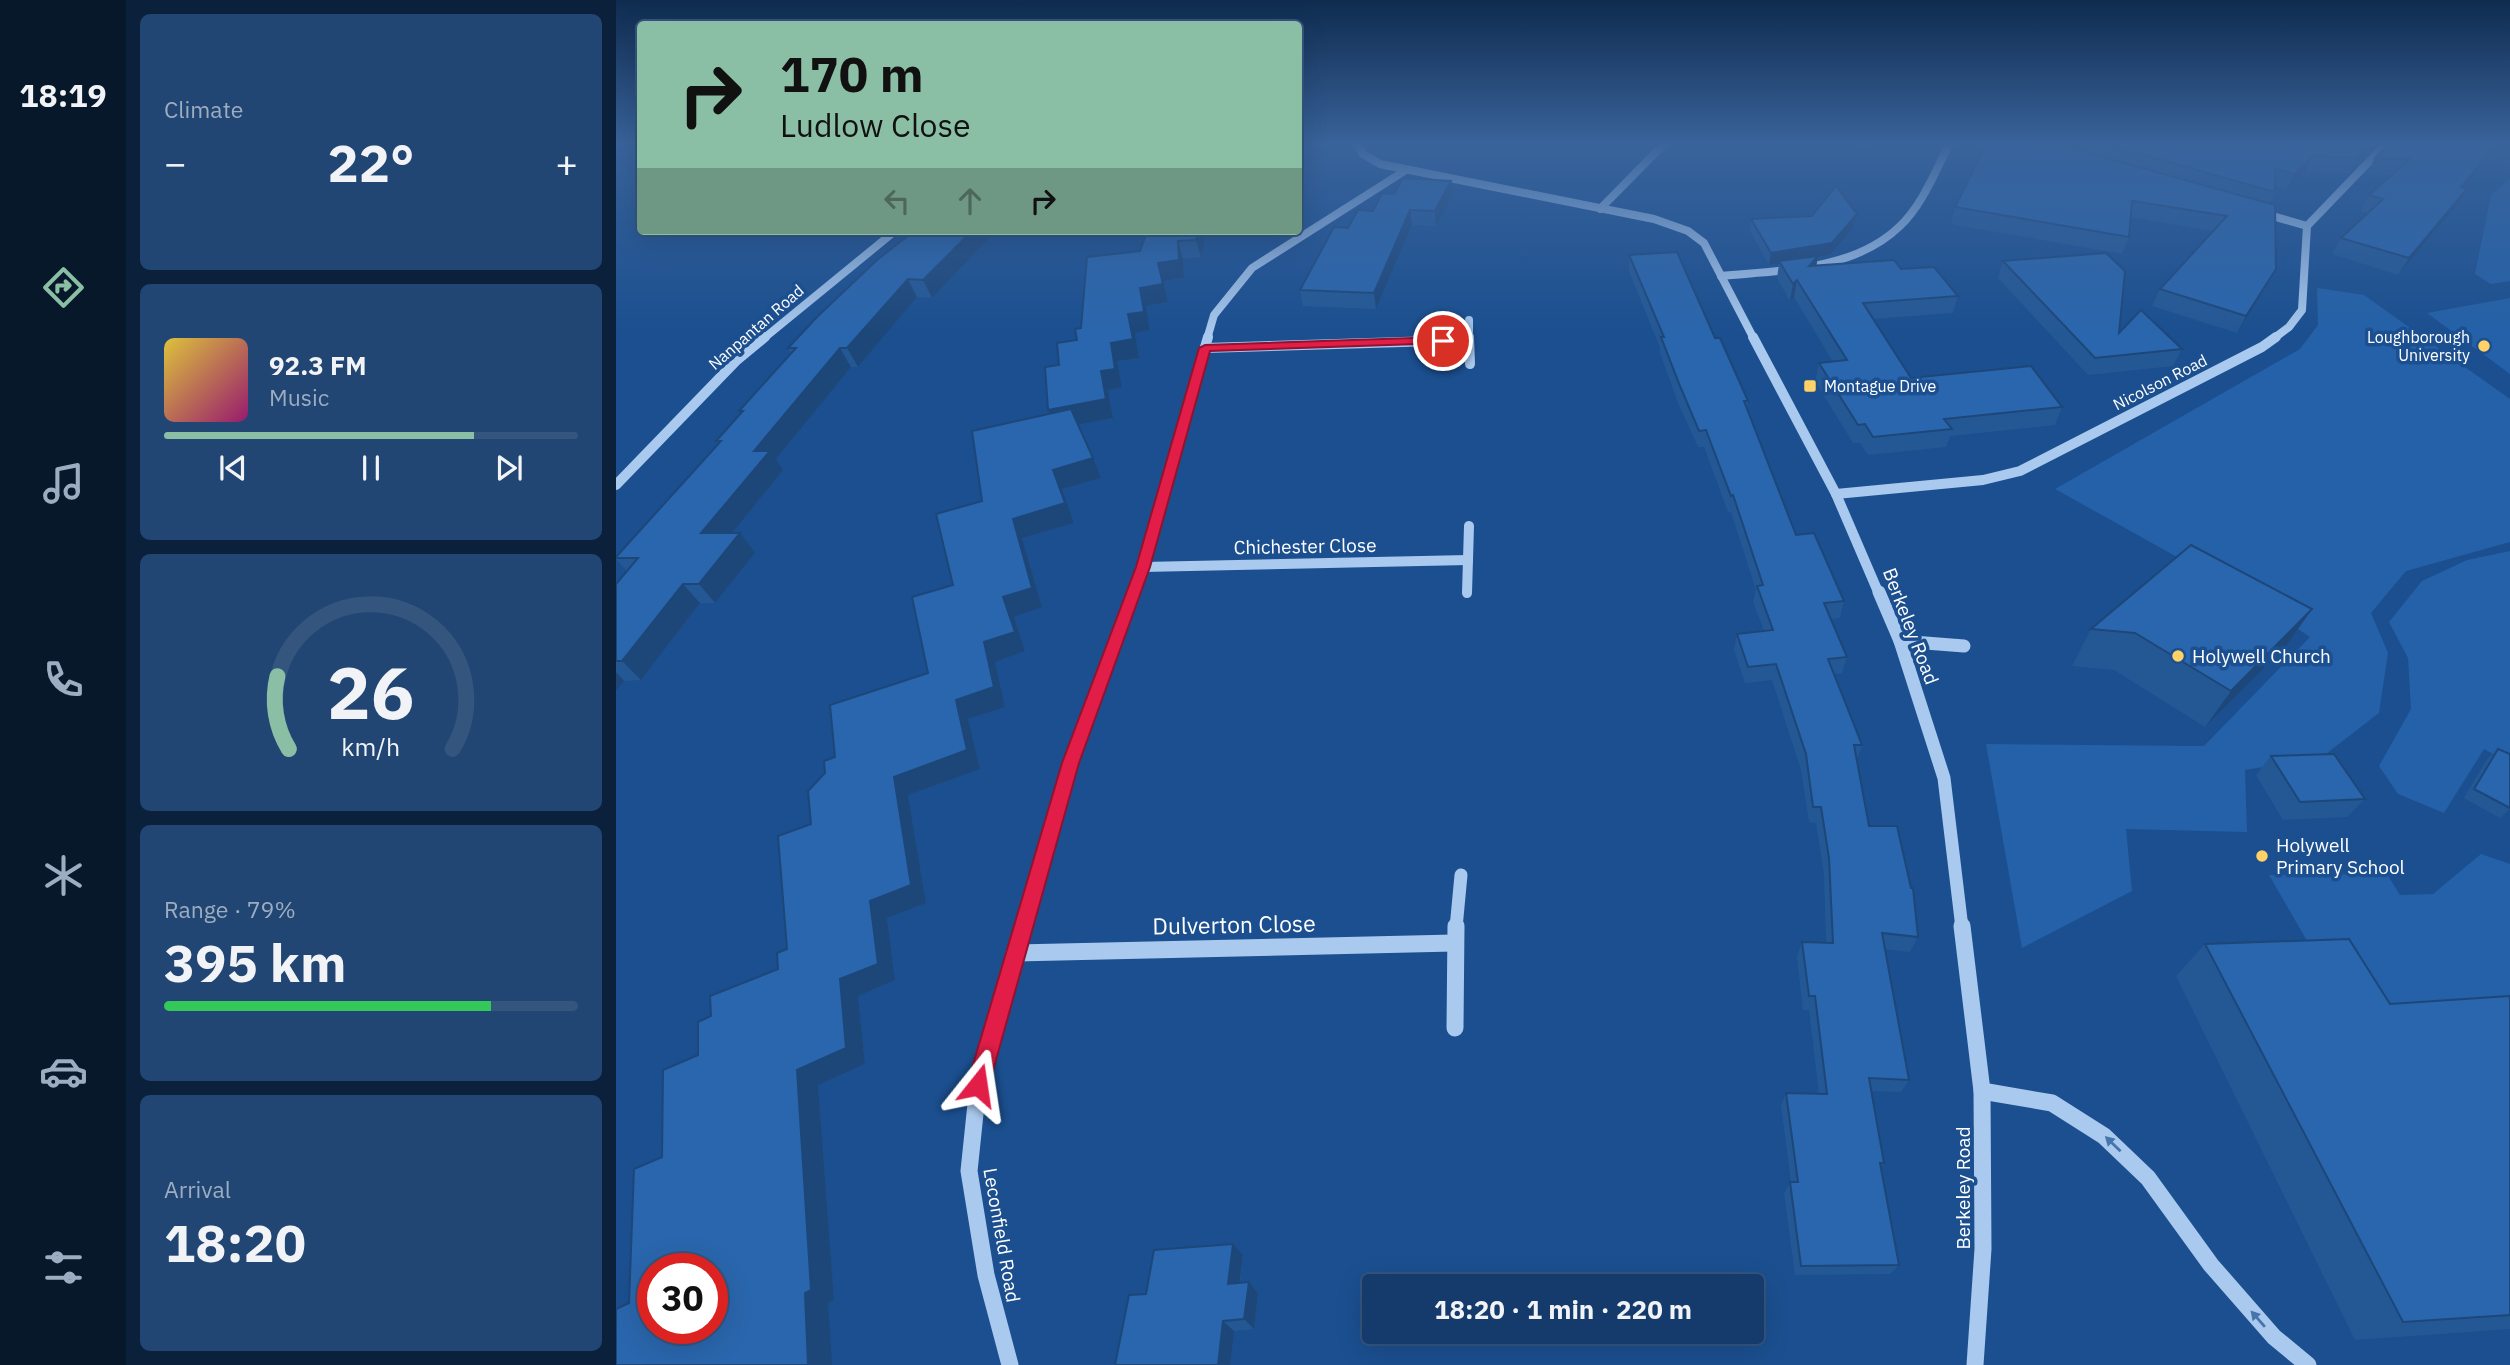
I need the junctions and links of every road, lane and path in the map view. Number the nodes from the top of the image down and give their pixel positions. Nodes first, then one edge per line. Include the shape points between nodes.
1 (1348, 207) edge
2 (1589, 207) edge
3 (1602, 207) edge
4 (1912, 207) edge
5 (2322, 207) edge
6 (1600, 209) junction
7 (2254, 211) edge
8 (2307, 226) junction
9 (890, 235) edge
10 (1721, 276) junction
11 (1469, 320) dead end
12 (1469, 340) junction
13 (1205, 348) junction
14 (1471, 364) dead end
15 (616, 485) edge
16 (1836, 494) junction
17 (1469, 526) dead end
18 (1468, 560) junction
19 (1143, 567) junction
20 (1468, 593) dead end
21 (1900, 641) junction
22 (1964, 646) dead end
23 (1461, 875) dead end
24 (1454, 943) junction
25 (1014, 953) junction
26 (1455, 1028) dead end
27 (1982, 1091) junction
28 (1010, 1365) edge
29 (1975, 1365) edge
30 (2308, 1365) edge

1 - 13 street, Leconfield Road via 1252,268 1214,315
2 - 6 street, Berkeley Road
3 - 6 street
4 - 10 street via 1902,224 1875,245 1842,258
5 - 8 street
6 - 10 street, Berkeley Road via 1685,228 1707,247
7 - 8 street
8 - 16 street, Nicolson Road via 2302,310 2289,327 2262,347 2020,471 1983,480
9 - 15 street, Nanpantan Road via 736,361
10 - 16 street, Berkeley Road
11 - 12 street
12 - 13 street
12 - 14 street
13 - 19 street, Leconfield Road
16 - 21 street, Berkeley Road
17 - 18 street
18 - 19 street, Chichester Close
18 - 20 street
19 - 25 street, Leconfield Road via 1070,763
21 - 22 street
21 - 27 street, Berkeley Road via 1944,778
23 - 24 street
24 - 25 street, Dulverton Close
24 - 26 street
25 - 28 street, Leconfield Road via 978,1085 969,1171 986,1275
27 - 29 street, Berkeley Road via 1983,1249
30 -> 27 street via 2274,1337 2211,1265 2148,1178 2104,1136 2052,1103

